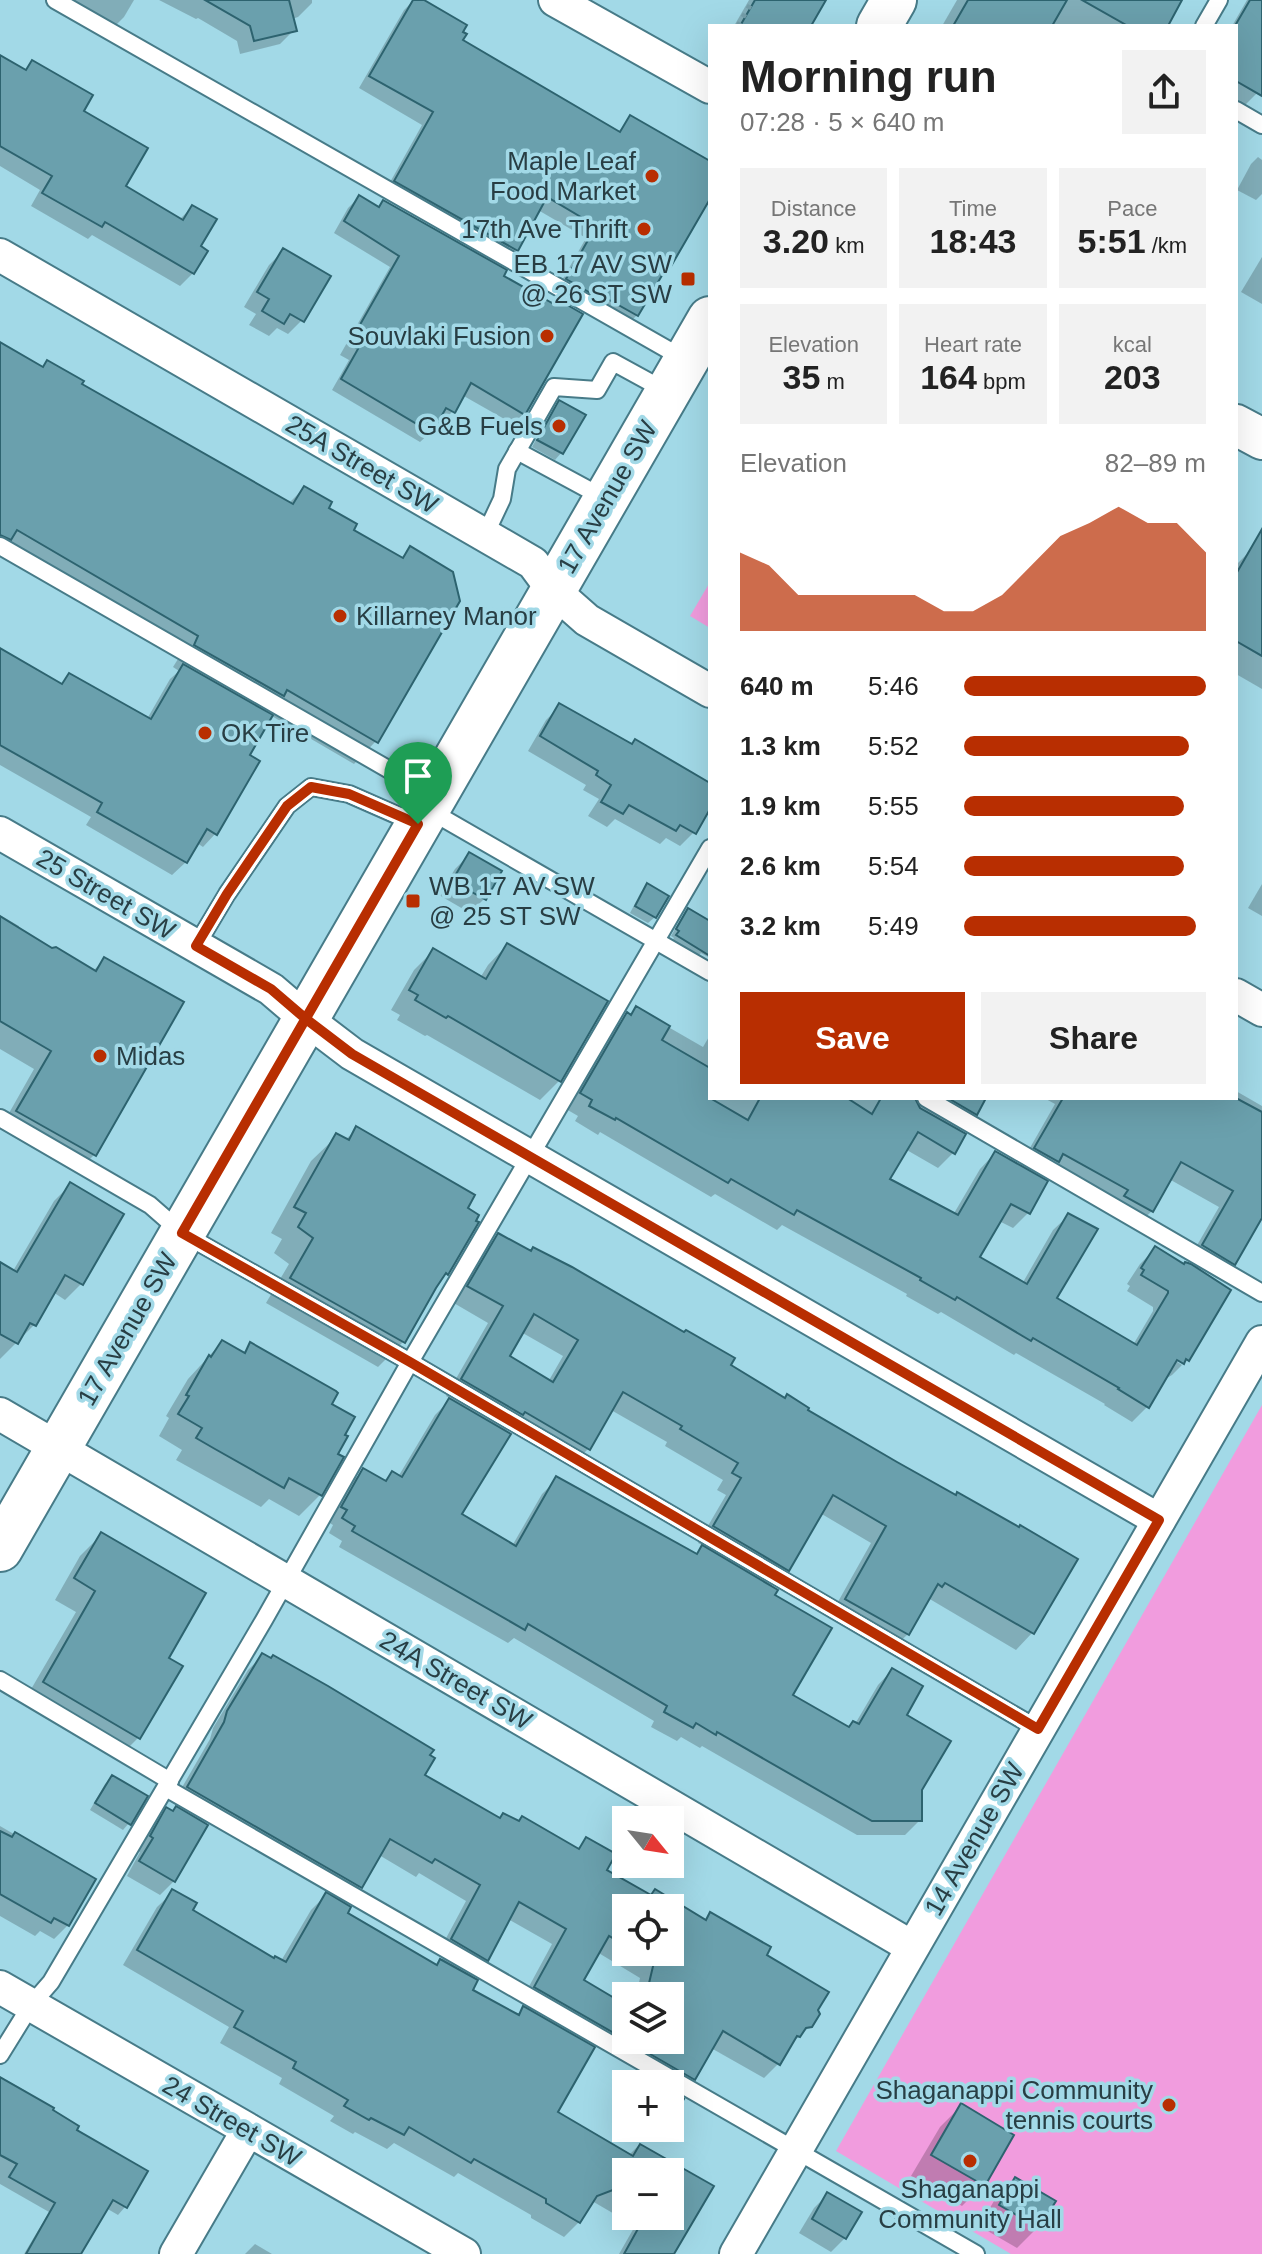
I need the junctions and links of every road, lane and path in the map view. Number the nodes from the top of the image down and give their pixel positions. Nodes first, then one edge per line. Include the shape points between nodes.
1 (55, 0) edge
2 (555, 0) edge
3 (753, 0) edge
4 (894, 0) edge
5 (1219, 0) edge
6 (739, 24) edge
7 (880, 24) edge
8 (1205, 24) edge
9 (708, 86) edge
10 (1238, 111) edge
11 (1262, 125) edge
12 (0, 255) edge
13 (708, 322) edge
14 (677, 376) junction
15 (1238, 426) edge
16 (1262, 439) edge
17 (517, 451) junction
18 (606, 499) junction
19 (485, 535) junction
20 (0, 546) edge
21 (553, 590) junction
22 (708, 690) edge
23 (423, 817) junction
24 (0, 833) edge
25 (708, 851) edge
26 (655, 941) junction
27 (196, 946) junction
28 (708, 971) edge
29 (1238, 996) edge
30 (1262, 1010) edge
31 (306, 1019) junction
32 (929, 1100) edge
33 (0, 1118) edge
34 (530, 1156) junction
35 (182, 1233) junction
36 (1262, 1293) edge
37 (1262, 1342) edge
38 (410, 1362) junction
39 (0, 1414) edge
40 (59, 1448) junction
41 (1159, 1520) junction
42 (0, 1549) edge
43 (286, 1581) junction
44 (0, 1680) edge
45 (1038, 1729) junction
46 (168, 1785) junction
47 (912, 1947) junction
48 (0, 1987) edge
49 (31, 2005) junction
50 (0, 2055) edge
51 (248, 2130) junction
52 (795, 2152) junction
53 (176, 2254) edge
54 (464, 2254) edge
55 (736, 2254) edge
56 (976, 2254) edge

1 - 14 lane
2 - 9 street
3 - 6 path
4 - 7 main road
5 - 8 lane
10 - 11 lane
12 - 19 street, 25A Street SW
13 - 14 main road, 17 Avenue SW
14 - 17 lane via 613,362 597,390 554,387
14 - 18 main road, 17 Avenue SW
15 - 16 street
17 - 18 lane
17 - 19 lane
18 - 21 main road, 17 Avenue SW
19 - 21 street, 25A Street SW via 533,563
20 - 23 lane via 407,780
21 - 22 street, 25A Street SW via 587,620
21 - 23 main road, 17 Avenue SW
23 - 26 lane
23 - 27 lane via 311,787 287,806
23 - 31 main road, 17 Avenue SW
24 - 27 street, 25 Street SW
25 - 26 lane
26 - 28 lane
26 - 34 lane
27 - 31 street, 25 Street SW via 271,989
29 - 30 street
31 - 34 street, 25 Street SW via 341,1047
31 - 35 main road, 17 Avenue SW
32 - 36 lane
33 - 35 lane via 150,1205
34 - 38 lane
34 - 41 street, 25 Street SW
35 - 38 lane
35 - 40 main road, 17 Avenue SW
37 - 41 street, 14 Avenue SW
38 - 43 lane
38 - 45 lane
39 - 40 street, 24A Street SW
40 - 42 main road, 17 Avenue SW
40 - 43 street, 24A Street SW
41 - 45 street, 14 Avenue SW
43 - 46 lane
43 - 47 street, 24A Street SW
44 - 46 lane
45 - 47 street, 14 Avenue SW
46 - 49 lane via 51,1982
46 - 52 lane
47 - 52 street, 14 Avenue SW
48 - 49 street, 24 Street SW
49 - 50 lane
49 - 51 street, 24 Street SW
51 - 53 street
51 - 54 street, 24 Street SW
52 - 55 street, 14 Avenue SW
52 - 56 lane

